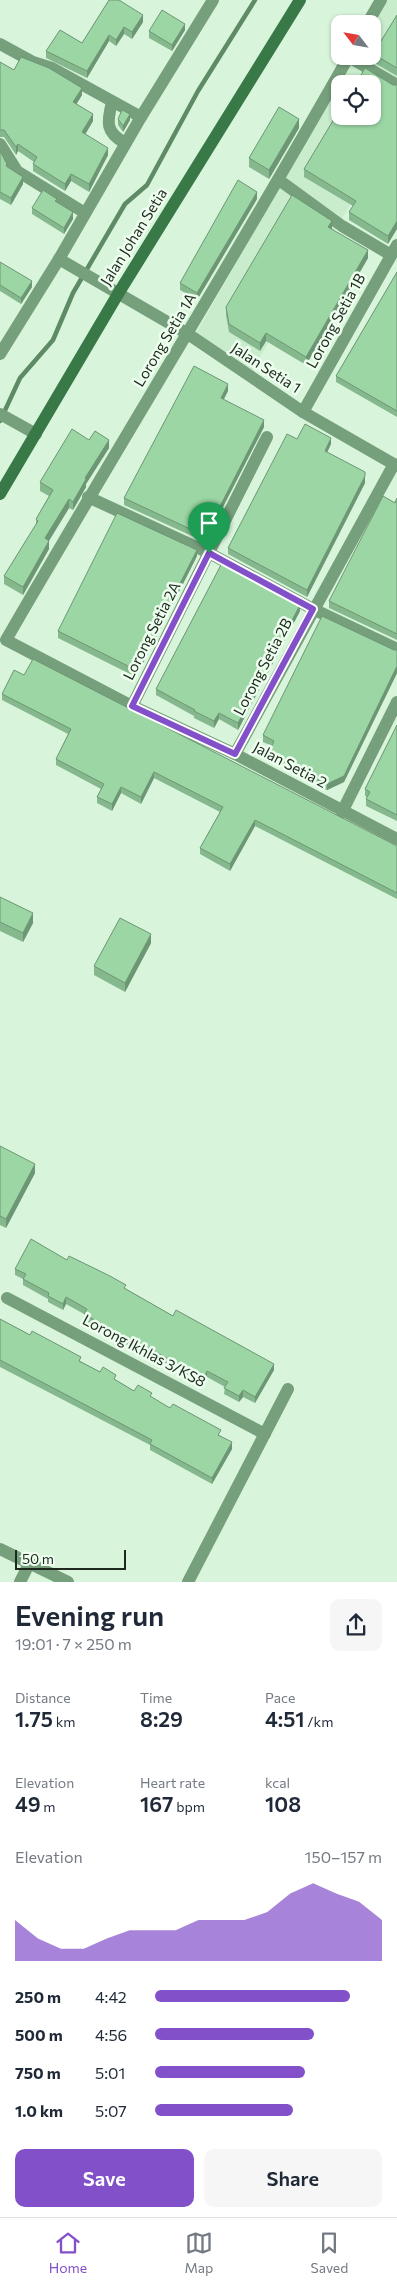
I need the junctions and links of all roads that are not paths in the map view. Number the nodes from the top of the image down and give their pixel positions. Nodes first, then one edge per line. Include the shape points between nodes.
1 (213, 0) edge
2 (300, 0) edge
3 (380, 0) edge
4 (372, 15) edge
5 (0, 44) edge
6 (344, 65) edge
7 (363, 65) edge
8 (397, 86) edge
9 (112, 102) junction
10 (141, 117) junction
11 (125, 143) junction
12 (0, 144) edge
13 (279, 180) junction
14 (85, 213) junction
15 (394, 250) edge
16 (63, 261) junction
17 (118, 294) junction
18 (188, 334) junction
19 (0, 354) edge
20 (303, 412) junction
21 (0, 414) edge
22 (36, 434) junction
23 (267, 437) dead end
24 (395, 465) edge
25 (0, 494) edge
26 (88, 497) junction
27 (209, 553) junction
28 (313, 609) junction
29 (6, 640) joint
30 (397, 649) edge
31 (397, 702) edge
32 (132, 706) junction
33 (235, 754) junction
34 (342, 812) junction
35 (397, 839) edge
36 (7, 1298) dead end
37 (288, 1389) dead end
38 (265, 1434) junction
39 (0, 1549) edge
40 (29, 1564) junction
41 (20, 1582) edge
42 (68, 1582) edge
43 (188, 1582) edge

1 - 10 street
2 - 17 main road, Jalan Johan Setia
3 - 4 street
5 - 9 street via 52,68
6 - 13 street, Lorong Setia 1A
7 - 8 street
9 - 10 street
9 - 11 street via 108,128 115,138
10 - 11 street
11 - 14 street
12 - 14 street via 17,171
13 - 15 street via 342,226
13 - 18 street, Lorong Setia 1A
14 - 16 street
15 - 20 street, Lorong Setia 1B
16 - 17 street, Jalan Setia 1
16 - 19 street
17 - 18 street, Jalan Setia 1
17 - 22 main road, Jalan Johan Setia
18 - 20 street, Jalan Setia 1
18 - 26 street, Lorong Setia 1A
20 - 24 street, Jalan Setia 1
21 - 22 street
22 - 25 main road, Jalan Johan Setia
23 - 27 street, Lorong Setia 2A
24 - 28 street, Lorong Setia 2B
26 - 27 street
26 - 29 street, Lorong Setia 1A
27 - 28 street
27 - 32 street, Lorong Setia 2A
28 - 30 street
28 - 33 street, Lorong Setia 2B
29 - 32 street, Jalan Setia 2
31 - 34 street
32 - 33 street, Jalan Setia 2
33 - 34 street, Jalan Setia 2
34 - 35 street, Jalan Setia 2
36 - 38 street, Lorong Ikhlas 3/KS8
37 - 38 street
38 - 43 street
39 - 40 street
40 - 41 street
40 - 42 street

